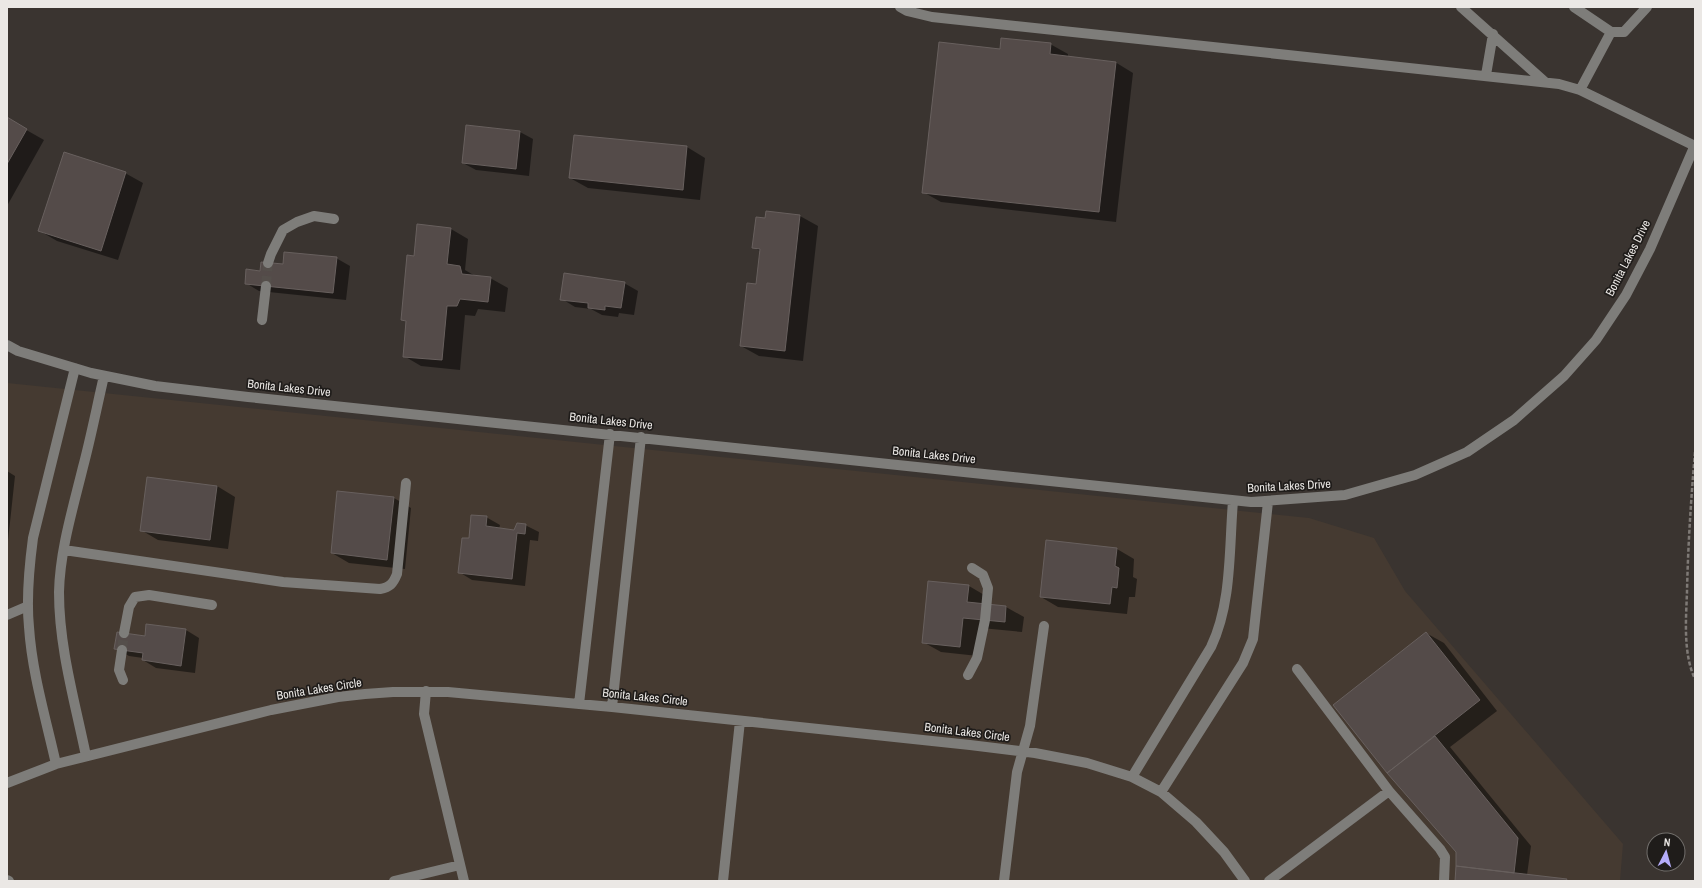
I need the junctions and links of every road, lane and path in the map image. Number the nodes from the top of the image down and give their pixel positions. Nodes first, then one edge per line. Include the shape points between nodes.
1 (900, 7) edge
2 (1461, 7) edge
3 (1574, 7) edge
4 (1647, 7) edge
5 (1611, 32) junction
6 (1493, 34) junction
7 (1486, 75) junction
8 (1545, 82) junction
9 (1580, 90) junction
10 (1695, 146) edge
11 (334, 219) dead end
12 (268, 263) tunnel mouth
13 (266, 286) tunnel mouth
14 (262, 320) dead end
15 (7, 345) edge
16 (75, 368) junction
17 (104, 376) junction
18 (610, 434) junction
19 (641, 437) junction
20 (1695, 452) edge
21 (406, 483) dead end
22 (1233, 501) junction
23 (1268, 502) junction
24 (64, 550) junction
25 (972, 568) dead end
26 (212, 605) dead end
27 (28, 606) junction
28 (7, 615) edge
29 (1044, 626) dead end
30 (124, 633) tunnel mouth
31 (122, 650) tunnel mouth
32 (1297, 669) dead end
33 (968, 675) dead end
34 (1695, 679) edge
35 (123, 680) dead end
36 (426, 691) junction
37 (579, 704) junction
38 (612, 707) junction
39 (740, 721) junction
40 (1023, 752) junction
41 (86, 756) junction
42 (56, 764) junction
43 (1132, 777) junction
44 (7, 783) edge
45 (1389, 791) junction
46 (1161, 792) junction
47 (460, 865) junction
48 (394, 881) edge
49 (464, 881) edge
50 (723, 881) edge
51 (1004, 881) edge
52 (1245, 881) edge
53 (1269, 881) edge
54 (1444, 881) edge

1 - 7 street via 907,12 932,17
2 - 6 street
3 - 5 street
4 - 5 street via 1624,32
5 - 9 street
6 - 7 street
6 - 8 street
7 - 8 street
8 - 9 street
9 - 10 street
10 - 23 street, Bonita Lakes Drive via 1650,249 1626,295 1596,340 1564,376 1514,420 1467,452 1415,475 1345,495
11 - 12 street via 314,216 283,230
13 - 14 street
15 - 16 street, Bonita Lakes Drive
16 - 17 street, Bonita Lakes Drive
16 - 27 street via 33,538 29,565
17 - 18 street, Bonita Lakes Drive via 179,389
17 - 24 street
18 - 19 street, Bonita Lakes Drive
18 - 37 street
19 - 22 street, Bonita Lakes Drive
19 - 38 street
20 - 34 path via 1688,532 1686,629 1690,670
21 - 24 street via 397,574 390,587 380,589 283,582
22 - 23 street, Bonita Lakes Drive
22 - 43 street via 1225,605 1219,630
23 - 46 street via 1253,639 1243,663
24 - 41 street via 59,591 61,622 65,658
25 - 33 street via 983,576 988,588 985,620 977,658
26 - 30 street via 149,595 135,598 129,607
27 - 28 street
27 - 42 street via 34,664
29 - 40 street via 1030,726
31 - 35 street via 119,670
32 - 45 street
36 - 37 street, Bonita Lakes Circle
36 - 41 street, Bonita Lakes Circle via 338,697 271,710
36 - 47 street via 424,714
37 - 38 street, Bonita Lakes Circle
38 - 39 street, Bonita Lakes Circle
39 - 40 street, Bonita Lakes Circle
39 - 50 street
40 - 43 street, Bonita Lakes Circle via 1087,763
40 - 51 street via 1017,772
41 - 42 street, Bonita Lakes Circle
42 - 44 street, Bonita Lakes Circle
43 - 46 street, Bonita Lakes Circle
45 - 53 street
45 - 54 street via 1445,857
46 - 52 street, Bonita Lakes Circle via 1196,822 1224,852
47 - 48 street
47 - 49 street

